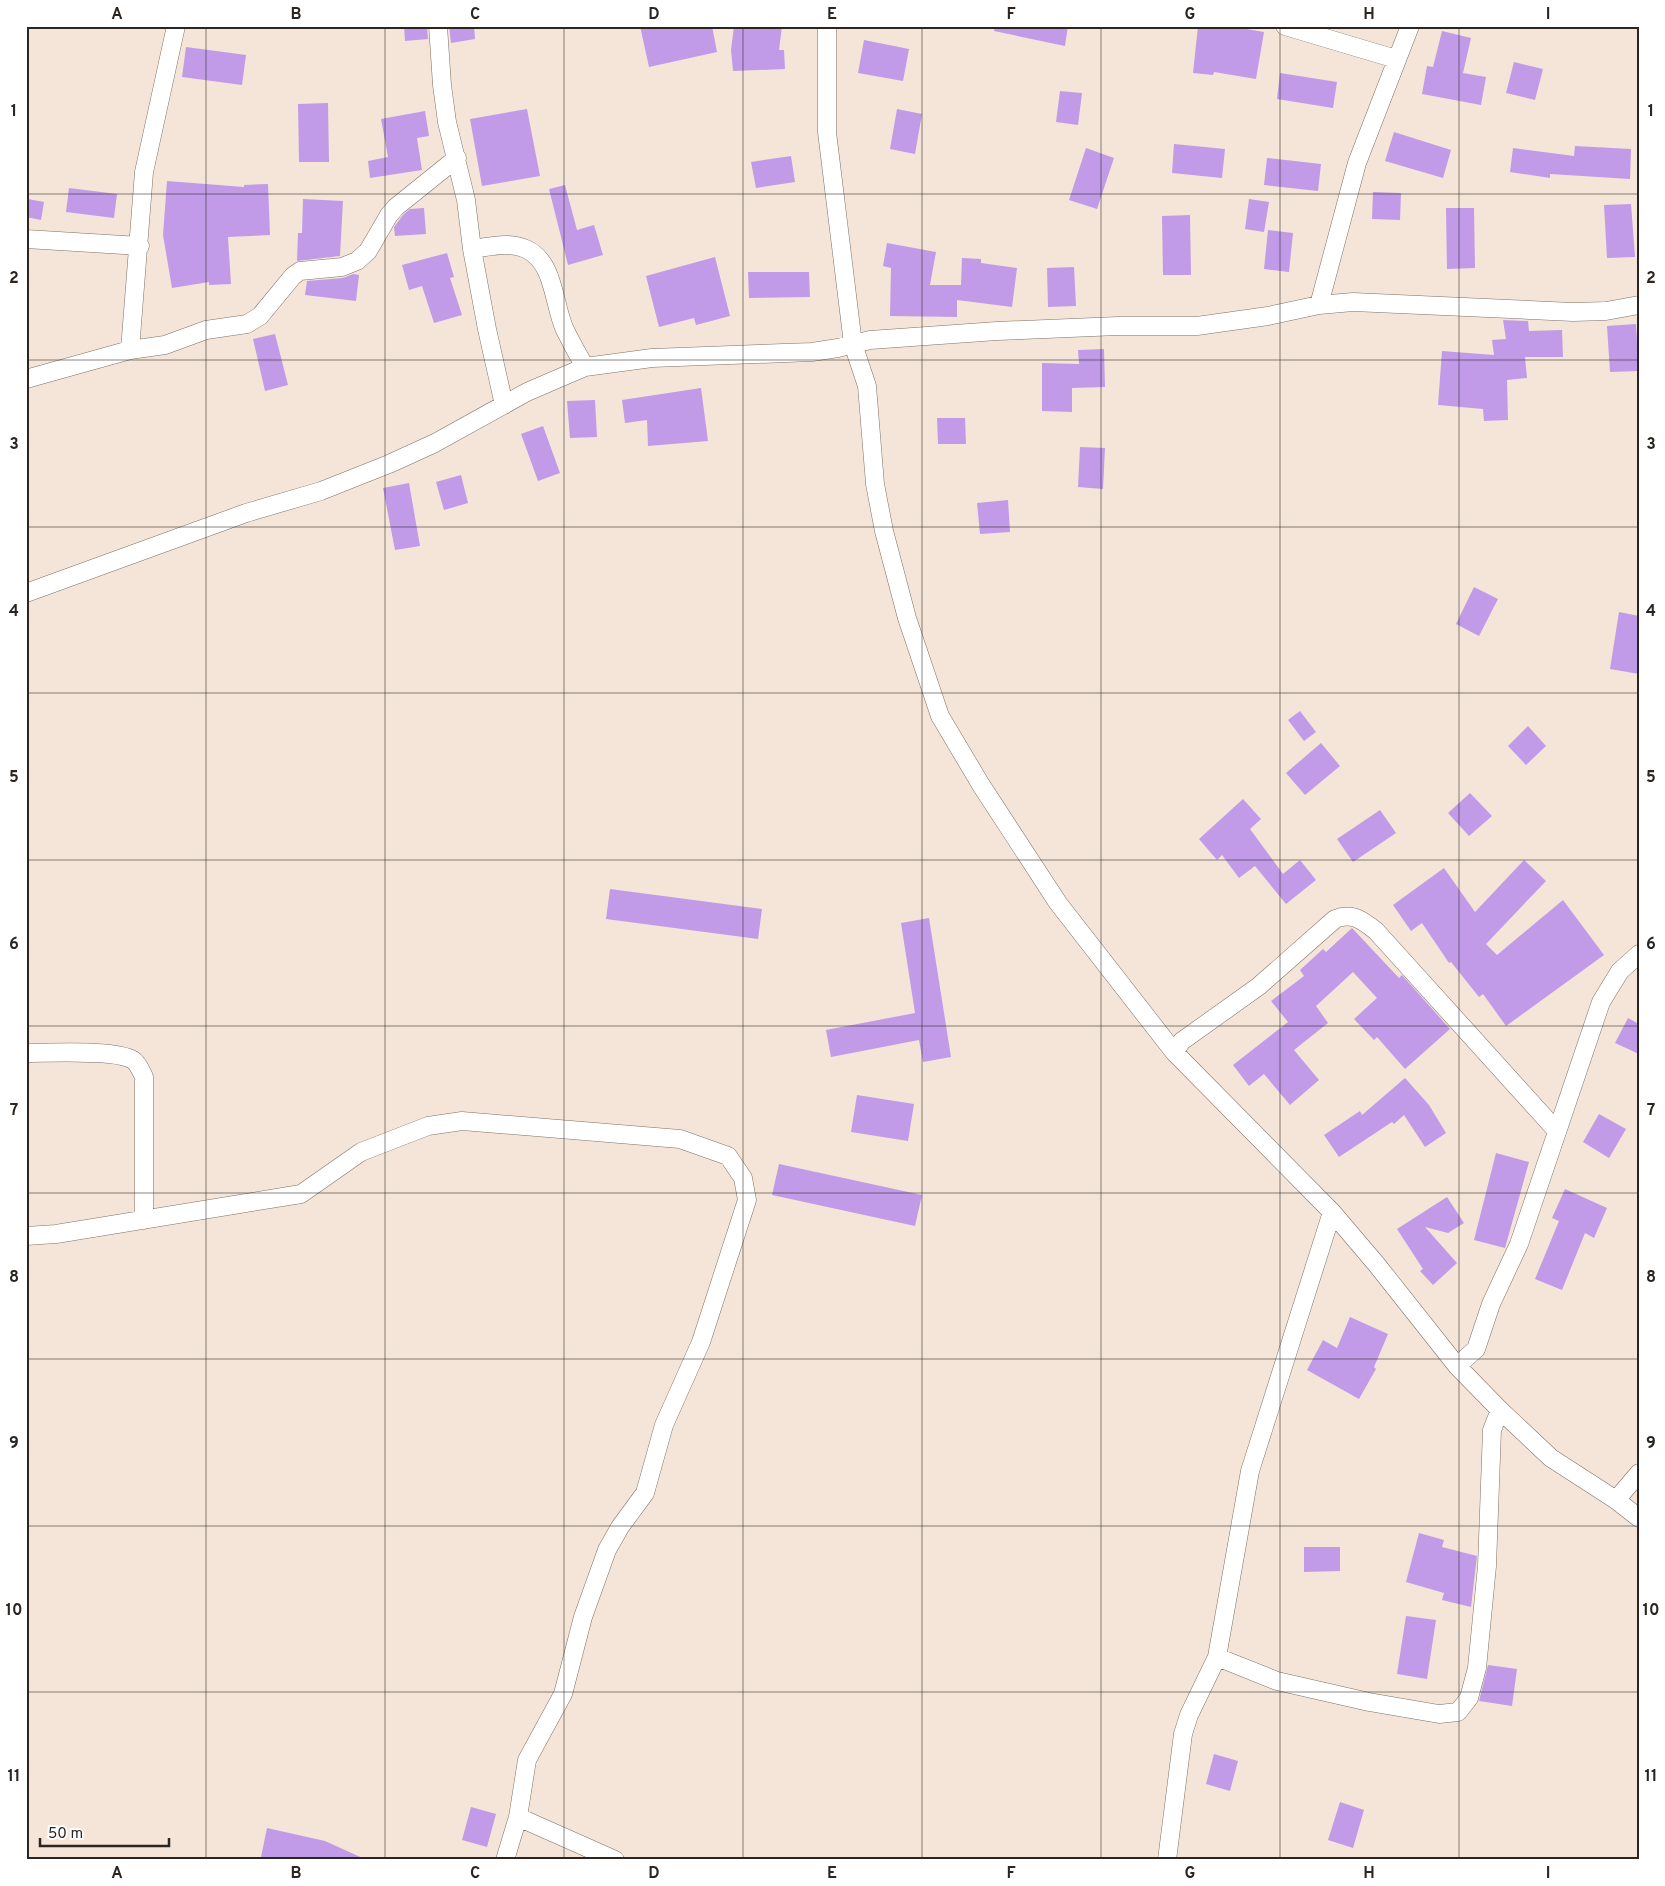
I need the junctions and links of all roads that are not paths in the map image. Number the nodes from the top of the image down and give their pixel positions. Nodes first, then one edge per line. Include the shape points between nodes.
1 (176, 26) edge
2 (438, 26) edge
3 (827, 26) edge
4 (1285, 26) edge
5 (1410, 26) edge
6 (1396, 59) junction
7 (457, 158) junction
8 (26, 239) edge
9 (140, 246) junction
10 (472, 249) junction
11 (1319, 305) junction
12 (1639, 306) edge
13 (853, 344) junction
14 (130, 350) junction
15 (585, 367) junction
16 (26, 379) edge
17 (504, 405) junction
18 (26, 593) edge
19 (1639, 954) edge
20 (1174, 1052) junction
21 (26, 1053) edge
22 (1556, 1130) junction
23 (1332, 1212) junction
24 (144, 1220) junction
25 (26, 1236) edge
26 (1457, 1366) junction
27 (1500, 1410) junction
28 (1639, 1473) edge
29 (1616, 1500) junction
30 (1639, 1518) edge
31 (1217, 1656) junction
32 (518, 1817) junction
33 (505, 1860) edge
34 (615, 1860) edge
35 (1167, 1860) edge

1 - 9 street via 148,144
2 - 7 street via 445,113
3 - 13 street via 827,132
4 - 6 street
5 - 6 street
6 - 11 street via 1356,163
7 - 10 street
7 - 14 street via 396,207 368,251 356,261 342,267 300,271 260,316 247,324 206,330 165,345
8 - 9 street
9 - 14 street
10 - 15 street via 505,245 525,248 538,257 548,273 564,328
10 - 17 street
11 - 12 street via 1405,303 1573,312
11 - 13 street via 1197,326 997,330
13 - 15 street via 812,352 652,358
13 - 20 street via 867,386 875,484 884,531 907,618 940,716 1058,903
14 - 16 street
15 - 17 street
17 - 18 street via 435,443 320,491 236,516
19 - 22 street via 1620,971 1601,1002
20 - 22 street via 1182,1041 1259,986 1335,919 1345,915 1356,917 1376,931
20 - 23 street
21 - 24 street via 117,1055 133,1060 138,1067 144,1077
22 - 26 street via 1519,1244 1491,1304 1476,1349
23 - 26 street
23 - 31 street via 1250,1471
24 - 25 street
24 - 32 street via 301,1194 361,1152 428,1126 462,1121 680,1139 728,1156 743,1178 747,1200 701,1342 664,1425 645,1493 608,1550 583,1618 563,1694 527,1760
26 - 27 street
27 - 29 street via 1551,1458
27 - 31 street via 1492,1430 1490,1448 1487,1566 1477,1668 1469,1698 1458,1712 1439,1714 1286,1683
28 - 29 street
29 - 30 street
31 - 35 street via 1183,1734
32 - 33 street
32 - 34 street

